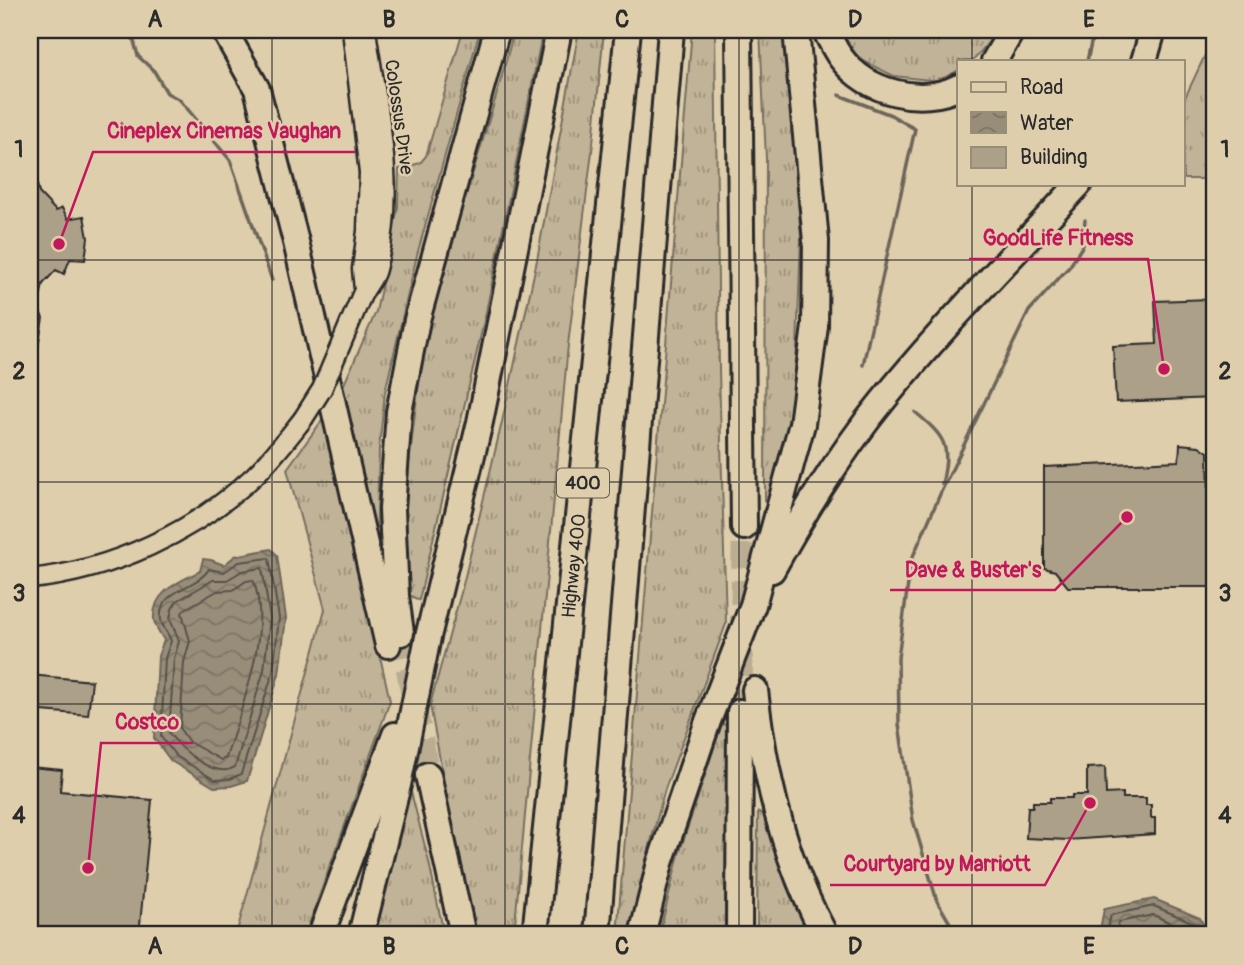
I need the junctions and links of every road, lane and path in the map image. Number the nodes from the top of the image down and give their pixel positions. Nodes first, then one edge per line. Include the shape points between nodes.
1 (224, 30) edge
2 (352, 30) edge
3 (366, 30) edge
4 (497, 30) edge
5 (559, 30) edge
6 (628, 30) edge
7 (671, 30) edge
8 (739, 30) edge
9 (796, 30) edge
10 (825, 30) edge
11 (1012, 30) edge
12 (1153, 30) edge
13 (995, 60) edge
14 (1144, 60) edge
15 (957, 88) edge
16 (1077, 186) edge
17 (362, 293) junction
18 (744, 527) tunnel mouth
19 (30, 579) edge
20 (753, 605) junction
21 (428, 637) junction
22 (755, 690) tunnel mouth
23 (740, 712) tunnel mouth
24 (428, 775) tunnel mouth
25 (321, 935) edge
26 (361, 935) edge
27 (463, 935) edge
28 (535, 935) edge
29 (597, 935) edge
30 (642, 935) edge
31 (739, 935) edge
32 (825, 935) edge

1 - 4 highway via 257,89 394,639 392,509 399,412 417,320
2 - 17 street, Colossus Drive via 369,173
3 - 17 street, Colossus Drive via 380,114 387,206 375,273
5 - 21 highway via 480,422
6 - 28 highway, Highway 400 / 400
7 - 29 highway, 400
8 - 18 highway
9 - 20 highway via 816,241 816,326 802,424
10 - 15 highway via 842,59 867,80 896,93 920,97
11 - 13 highway
12 - 14 highway
16 - 20 highway via 954,317 866,422
17 - 19 street, Colossus Drive, bridge via 322,389 254,477 201,517 148,546 115,560
20 - 30 highway via 660,863
21 - 25 highway
21 - 26 highway
22 - 32 highway via 774,800 802,887
23 - 31 highway
24 - 27 highway

